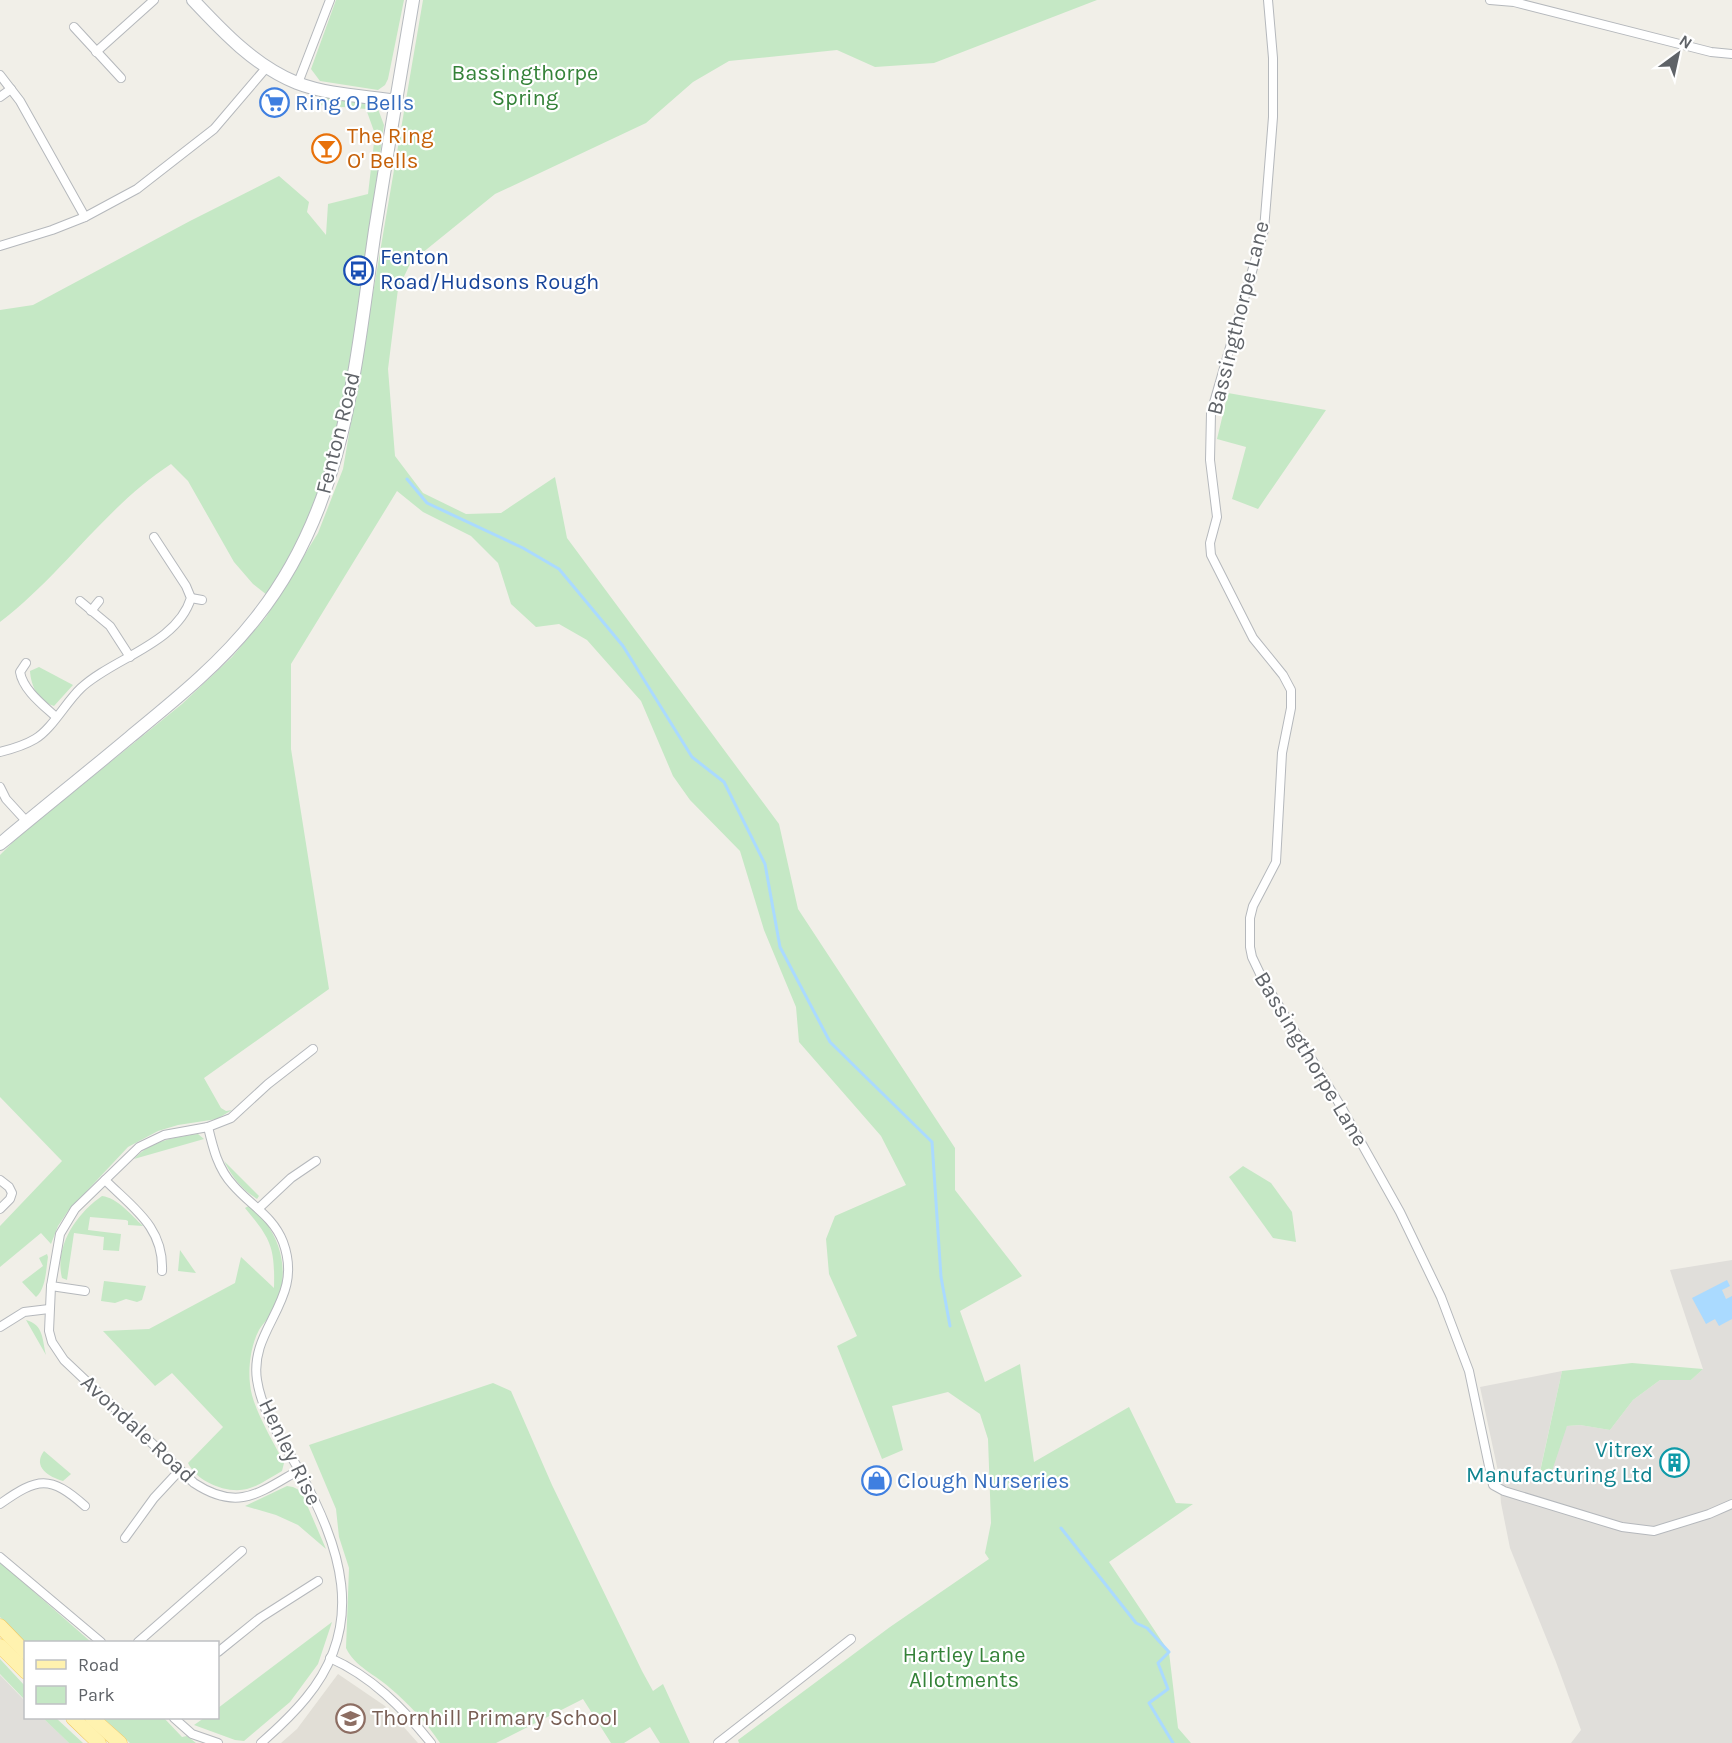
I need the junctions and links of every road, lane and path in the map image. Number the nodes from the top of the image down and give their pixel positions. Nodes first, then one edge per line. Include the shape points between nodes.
1 (154, 0) edge
2 (193, 0) edge
3 (330, 0) edge
4 (413, 0) edge
5 (1268, 0) edge
6 (1490, 0) edge
7 (74, 27) dead end
8 (96, 52) junction
9 (1732, 54) edge
10 (266, 68) junction
11 (0, 75) edge
12 (121, 78) dead end
13 (298, 83) junction
14 (11, 89) junction
15 (0, 97) edge
16 (397, 101) junction
17 (85, 217) junction
18 (0, 246) edge
19 (154, 537) dead end
20 (191, 598) junction
21 (202, 600) dead end
22 (80, 601) dead end
23 (99, 601) dead end
24 (91, 611) junction
25 (130, 657) junction
26 (26, 663) dead end
27 (56, 717) junction
28 (0, 752) edge
29 (0, 787) edge
30 (27, 822) junction
31 (0, 844) edge
32 (313, 1049) dead end
33 (208, 1127) junction
34 (316, 1161) dead end
35 (0, 1180) edge
36 (105, 1180) junction
37 (259, 1208) junction
38 (0, 1209) edge
39 (162, 1271) dead end
40 (51, 1286) junction
41 (85, 1291) dead end
42 (49, 1310) junction
43 (0, 1328) edge
44 (180, 1470) junction
45 (298, 1470) junction
46 (0, 1504) edge
47 (1732, 1504) edge
48 (85, 1506) dead end
49 (125, 1538) dead end
50 (242, 1551) dead end
51 (0, 1557) edge
52 (318, 1581) dead end
53 (0, 1626) edge
54 (851, 1639) dead end
55 (101, 1641) edge
56 (139, 1641) edge
57 (0, 1646) edge
58 (24, 1651) edge
59 (219, 1651) edge
60 (330, 1658) junction
61 (24, 1670) edge
62 (74, 1719) edge
63 (93, 1719) edge
64 (175, 1719) edge
65 (99, 1743) edge
66 (120, 1743) edge
67 (218, 1743) edge
68 (261, 1743) edge
69 (431, 1743) edge
70 (718, 1743) edge

1 - 8 street
2 - 10 street
3 - 13 street
4 - 16 street, Fenton Road
5 - 47 street, Bassingthorpe Lane via 1273,117 1264,230 1211,413 1209,460 1217,517 1211,555 1252,638 1291,690 1281,753 1276,861 1253,906 1250,947 1263,980 1400,1212 1441,1297 1470,1371 1493,1485 1622,1527 1654,1531
6 - 9 street via 1514,2
7 - 8 street
8 - 12 street
10 - 13 street
10 - 17 street via 214,129 136,189
11 - 14 street
13 - 16 street via 336,93
14 - 15 street
14 - 17 street
16 - 30 street, Fenton Road via 348,412 336,460 309,532 268,602 228,651
17 - 18 street
19 - 20 street
20 - 21 street
20 - 25 street via 166,632
22 - 24 street
23 - 24 street
24 - 25 street via 110,626
25 - 27 street via 87,682
26 - 27 street via 21,677 38,701
27 - 28 street via 36,739
29 - 30 street
30 - 31 street, Fenton Road
32 - 33 street, Avondale Road via 241,1111
33 - 36 street, Avondale Road via 150,1141
33 - 37 street, Henley Rise via 223,1171
34 - 37 street
35 - 38 street via 12,1193
36 - 39 street via 152,1228 162,1249
36 - 40 street, Avondale Road via 66,1221 56,1250
37 - 45 street, Henley Rise via 279,1232 288,1275 282,1303 261,1341 257,1381 265,1407
40 - 41 street
40 - 42 street, Avondale Road
42 - 43 street via 24,1312
42 - 44 street, Avondale Road via 52,1342 64,1360
44 - 45 street, Avondale Road via 207,1491 228,1498 251,1496
44 - 49 street
45 - 60 street, Henley Rise via 323,1519 341,1574 343,1612
46 - 48 street via 31,1485 45,1483 68,1491
50 - 56 street
51 - 55 street
52 - 59 street via 260,1618
53 - 58 main road
54 - 70 street
57 - 61 main road
60 - 68 street, Henley Rise via 307,1698
60 - 69 street via 385,1694
62 - 65 main road
63 - 66 main road
64 - 67 street via 192,1734

